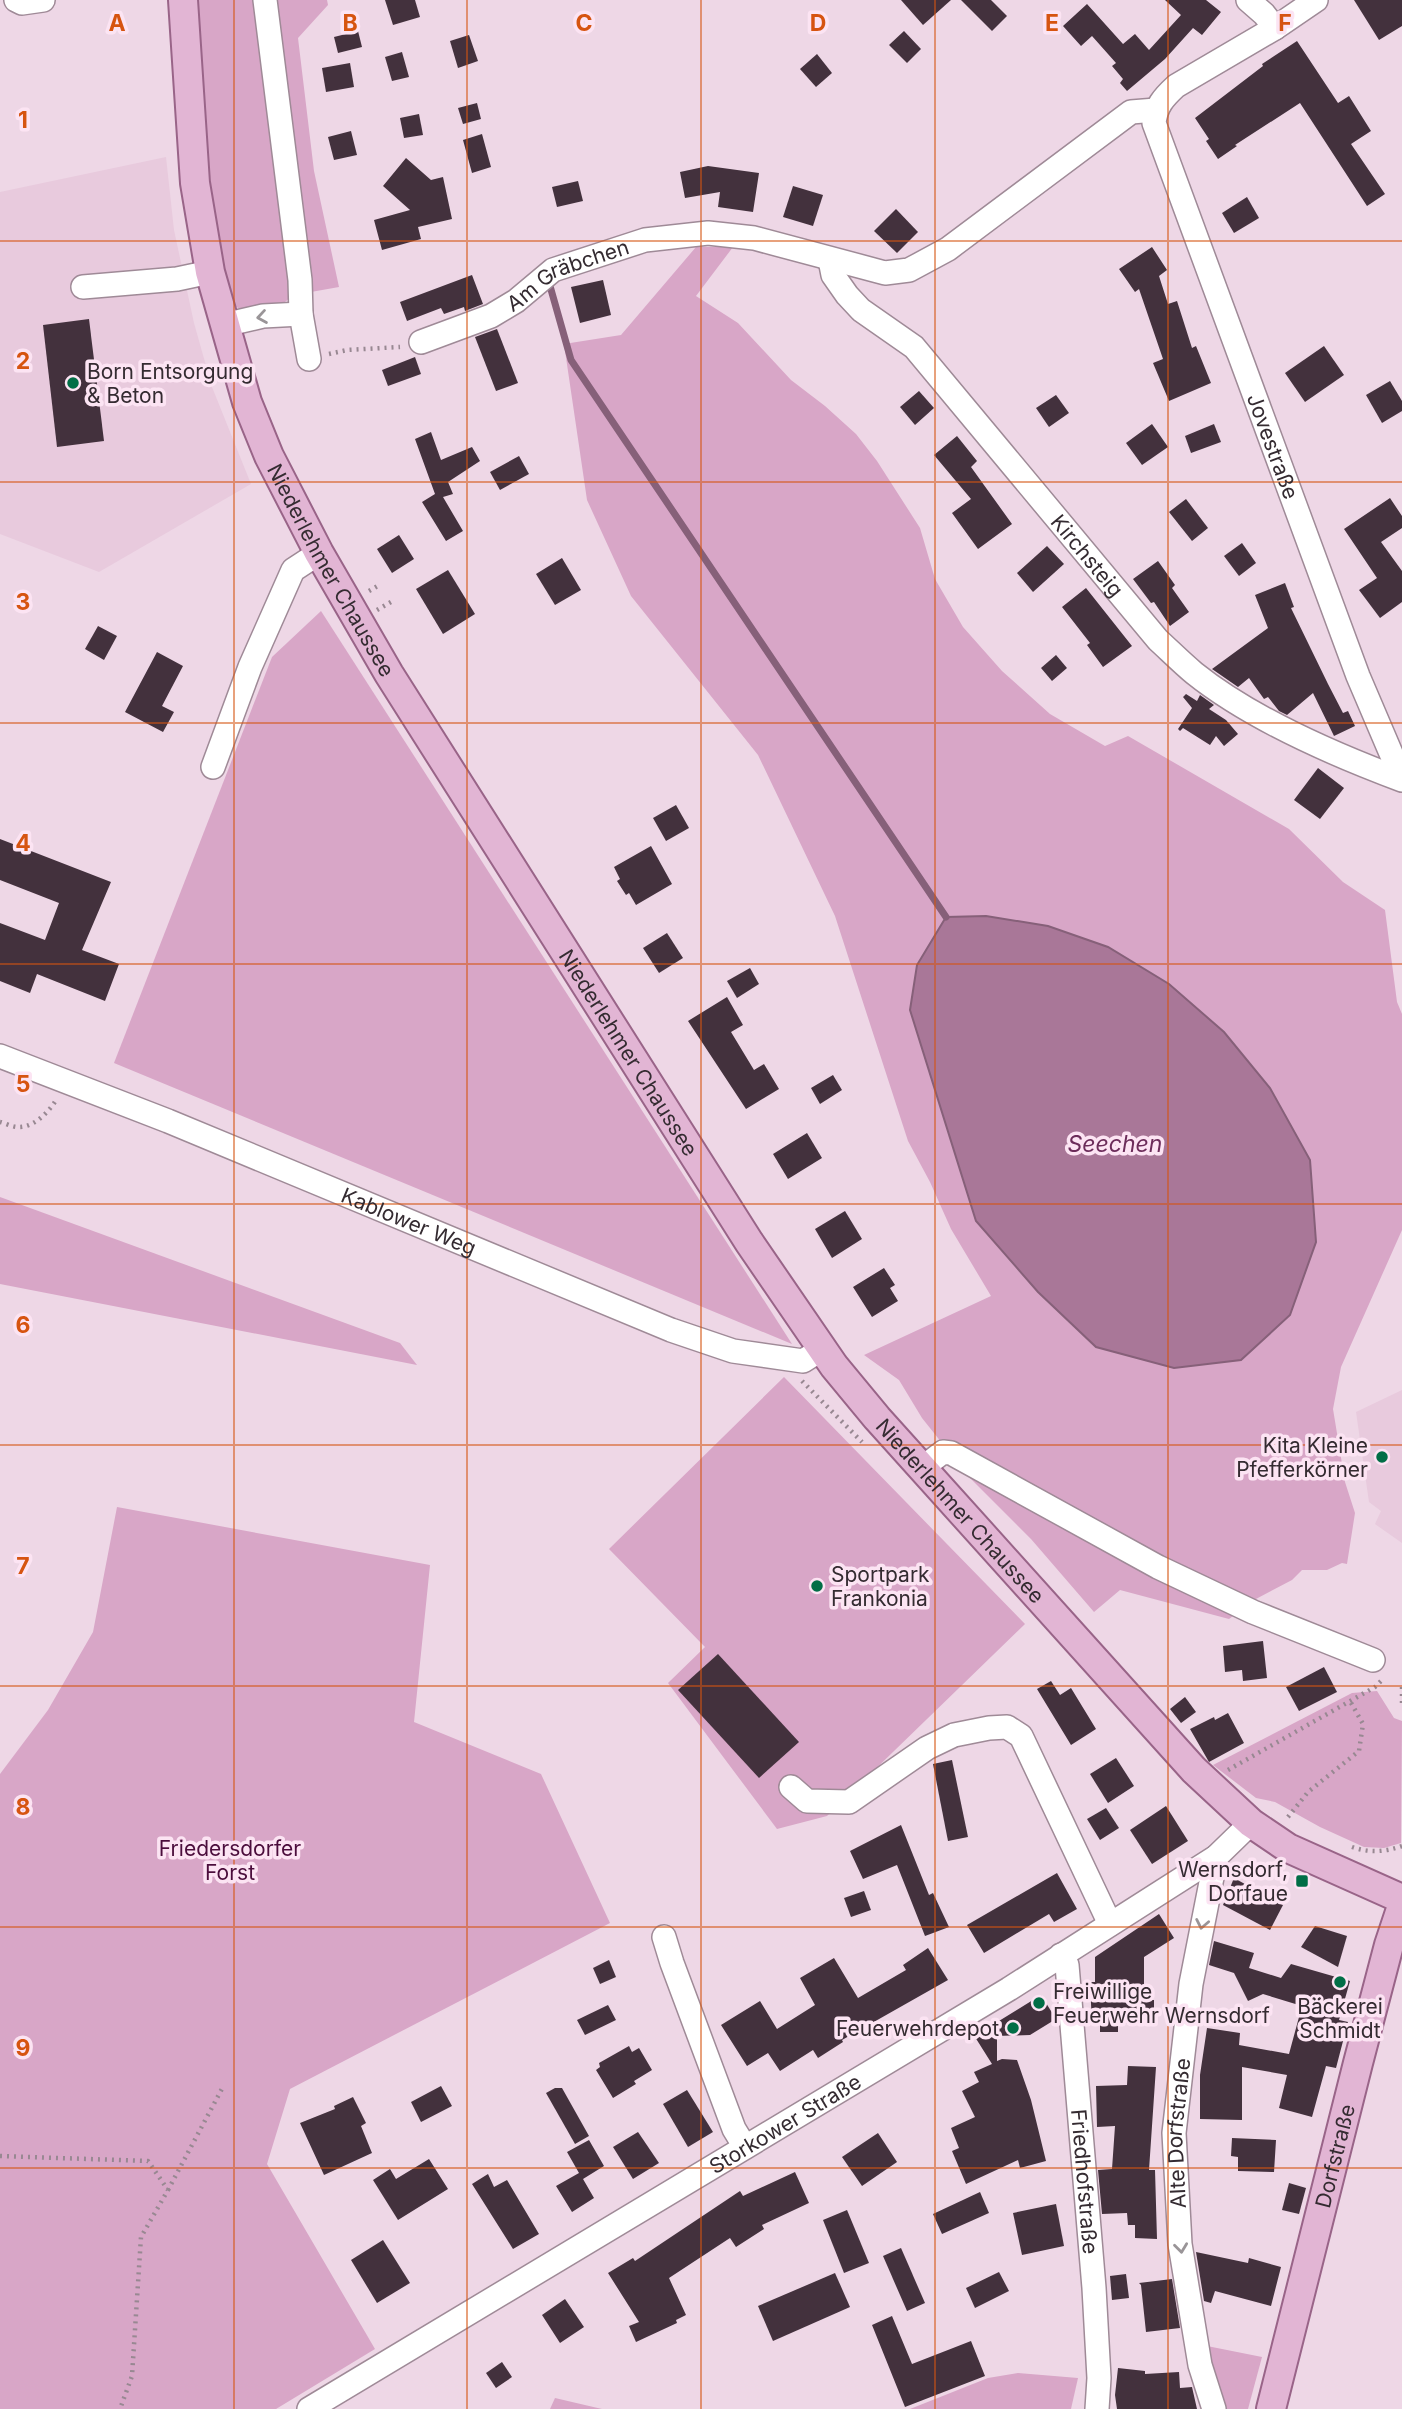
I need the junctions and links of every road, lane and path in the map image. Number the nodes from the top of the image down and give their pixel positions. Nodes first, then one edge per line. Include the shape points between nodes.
1 (16, 0) edge
2 (43, 0) edge
3 (183, 0) edge
4 (265, 0) edge
5 (1248, 0) edge
6 (1316, 0) edge
7 (1275, 28) junction
8 (1156, 110) junction
9 (830, 260) junction
10 (209, 272) junction
11 (83, 286) dead end
12 (301, 314) junction
13 (224, 325) junction
14 (421, 342) joint
15 (309, 359) joint
16 (319, 553) junction
17 (380, 584) dead end
18 (366, 593) dead end
19 (391, 601) dead end
20 (376, 611) dead end
21 (213, 767) dead end
22 (1402, 779) edge
23 (0, 1056) edge
24 (66, 1081) junction
25 (0, 1122) edge
26 (822, 1349) junction
27 (921, 1469) junction
28 (1381, 1666) joint
29 (1402, 1686) edge
30 (1350, 1701) junction
31 (1402, 1704) edge
32 (1220, 1777) dead end
33 (791, 1787) dead end
34 (1280, 1813) dead end
35 (1288, 1817) junction
36 (1298, 1822) dead end
37 (1251, 1823) junction
38 (1402, 1846) edge
39 (1352, 1847) dead end
40 (1216, 1857) junction
41 (1402, 1899) edge
42 (1402, 1906) edge
43 (1110, 1924) junction
44 (664, 1937) dead end
45 (1061, 1955) junction
46 (224, 2084) dead end
47 (745, 2147) junction
48 (0, 2155) edge
49 (168, 2190) junction
50 (120, 2409) edge
51 (309, 2409) edge
52 (1097, 2409) edge
53 (1214, 2409) edge
54 (1271, 2409) edge

1 - 2 street
3 - 10 main road, Niederlehmer Chaussee via 195,183
4 - 12 street
5 - 7 street
6 - 7 street
7 - 8 street via 1176,86
8 - 9 street via 1131,112 948,249 908,270 885,273
8 - 22 street, Jovestraße via 1154,123 1161,146 1358,676
9 - 14 street, Am Gräbchen via 754,238 708,233 645,240 553,270 491,316
9 - 22 street, Kirchsteig via 833,275 847,295 914,347 1158,640 1195,674 1275,724
10 - 11 street
10 - 13 main road, Niederlehmer Chaussee
12 -> 13 street
12 - 15 street
13 - 16 main road, Niederlehmer Chaussee via 269,456
14 - 15 path
16 - 21 street via 293,570
16 - 26 main road, Niederlehmer Chaussee via 655,1095
17 - 18 path
19 - 20 path
23 - 24 street, Kablower Weg
24 - 25 path via 51,1108 36,1121 19,1128
24 - 26 street, Kablower Weg via 671,1330 733,1351 803,1361
26 - 27 main road, Niederlehmer Chaussee
27 - 28 street via 943,1452 951,1453 1158,1567
27 - 37 main road, Niederlehmer Chaussee via 1194,1770
28 - 30 path via 1375,1687
29 - 31 path
30 - 32 path
30 - 35 path via 1363,1724 1359,1751 1308,1792
33 - 43 street via 807,1801 849,1802 927,1748 954,1735 1007,1727 1021,1736
34 - 35 path
35 - 36 path
37 - 40 street, Storkower Straße
37 - 41 main road, Niederlehmer Chaussee via 1307,1858
38 - 39 path via 1384,1852
40 - 43 street, Storkower Straße
40 -> 53 street, Alte Dorfstraße via 1191,1984 1174,2133 1180,2244 1200,2365
42 - 54 main road, Dorfstraße via 1357,2063
43 - 45 street, Storkower Straße
44 - 47 street via 734,2129
45 - 47 street, Storkower Straße via 1014,1999
45 - 52 street, Friedhofstraße via 1067,1965 1094,2288
46 - 49 path
47 - 51 street, Storkower Straße
48 - 49 path via 148,2161
49 - 50 path via 141,2237 132,2376

